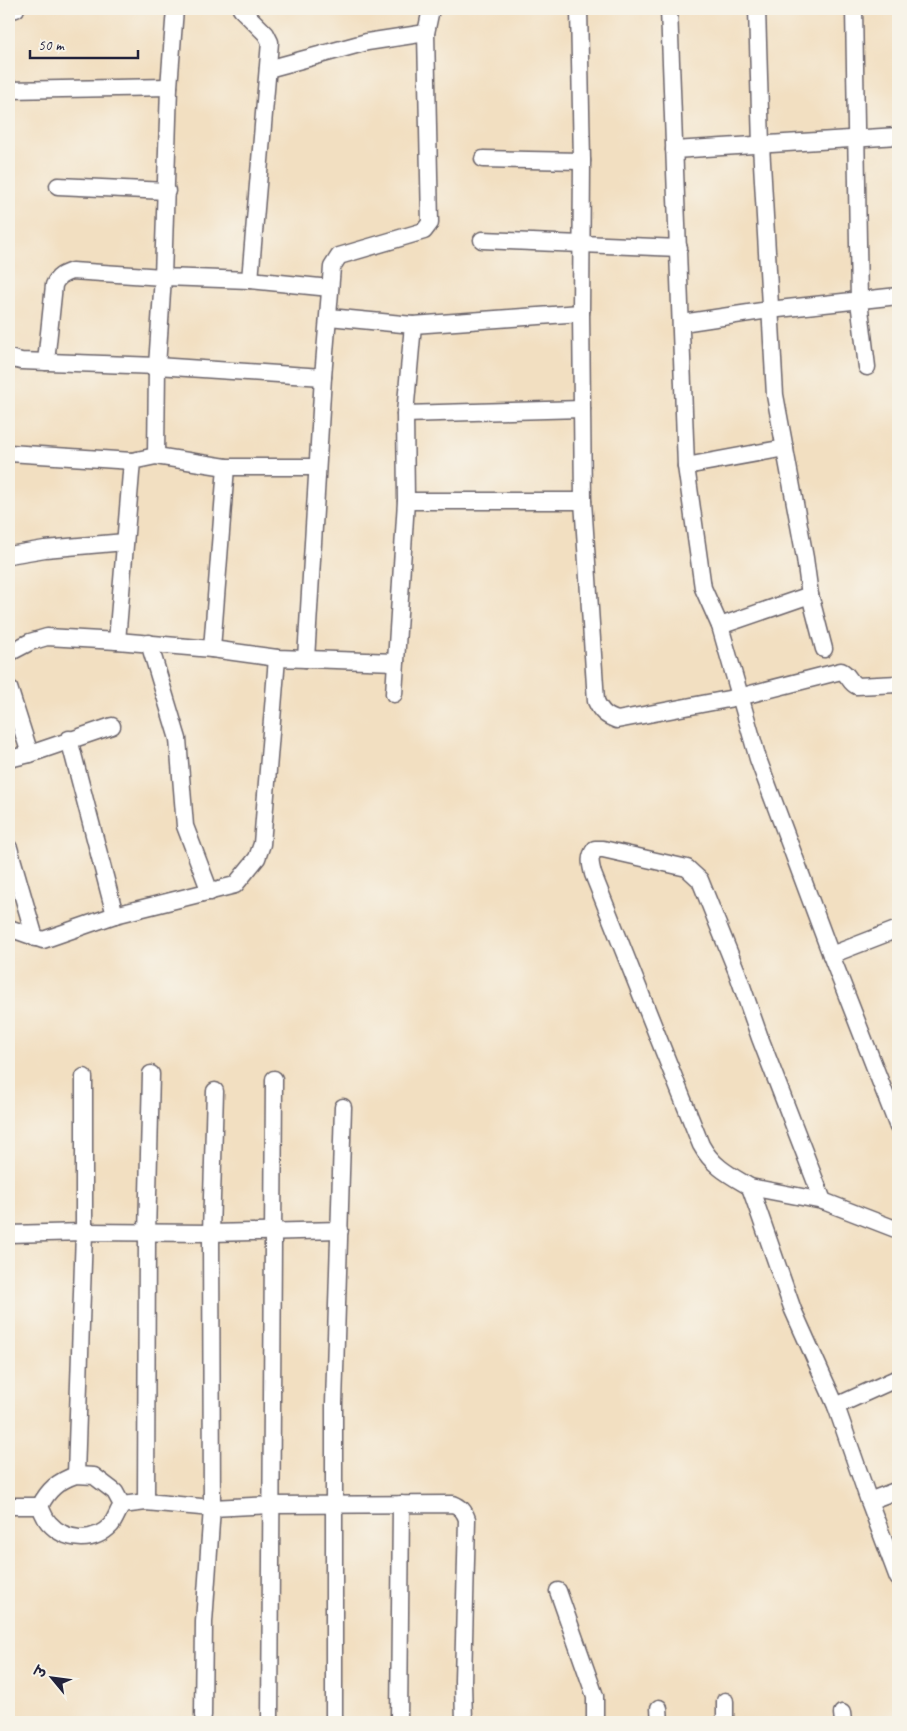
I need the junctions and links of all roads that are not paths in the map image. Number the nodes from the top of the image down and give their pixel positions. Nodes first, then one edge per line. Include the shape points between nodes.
1 (16, 9) edge
2 (175, 9) edge
3 (241, 9) edge
4 (431, 9) edge
5 (579, 9) edge
6 (669, 9) edge
7 (757, 9) edge
8 (854, 9) edge
9 (9, 10) edge
10 (426, 33) junction
11 (268, 70) junction
12 (169, 87) junction
13 (9, 90) edge
14 (898, 136) edge
15 (856, 138) junction
16 (760, 145) junction
17 (674, 150) junction
18 (483, 159) dead end
19 (582, 161) junction
20 (58, 186) dead end
21 (167, 191) junction
22 (482, 240) dead end
23 (582, 245) junction
24 (679, 248) junction
25 (163, 277) junction
26 (250, 280) junction
27 (330, 288) junction
28 (898, 296) edge
29 (859, 301) junction
30 (769, 310) junction
31 (581, 313) junction
32 (329, 317) junction
33 (682, 323) junction
34 (412, 324) junction
35 (9, 358) edge
36 (46, 362) junction
37 (157, 366) junction
38 (867, 367) dead end
39 (323, 377) junction
40 (582, 409) junction
41 (405, 414) junction
42 (785, 448) junction
43 (9, 453) edge
44 (156, 456) junction
45 (132, 461) junction
46 (686, 466) junction
47 (226, 467) junction
48 (318, 467) junction
49 (406, 501) junction
50 (583, 501) junction
51 (125, 542) junction
52 (9, 555) edge
53 (810, 595) junction
54 (720, 626) junction
55 (117, 641) junction
56 (149, 643) junction
57 (212, 649) junction
58 (824, 649) dead end
59 (9, 653) edge
60 (277, 658) junction
61 (306, 659) junction
62 (396, 662) junction
63 (898, 684) edge
64 (9, 688) edge
65 (394, 694) dead end
66 (739, 697) junction
67 (112, 726) dead end
68 (69, 739) junction
69 (30, 754) junction
70 (9, 759) edge
71 (9, 848) edge
72 (210, 892) junction
73 (115, 915) junction
74 (9, 928) edge
75 (898, 929) edge
76 (35, 938) junction
77 (831, 955) junction
78 (151, 1074) dead end
79 (84, 1077) dead end
80 (274, 1079) dead end
81 (215, 1091) dead end
82 (343, 1107) dead end
83 (898, 1127) edge
84 (750, 1187) junction
85 (823, 1201) junction
86 (340, 1230) junction
87 (898, 1230) edge
88 (84, 1232) junction
89 (211, 1233) junction
90 (272, 1233) junction
91 (9, 1234) edge
92 (146, 1234) junction
93 (898, 1378) edge
94 (836, 1406) junction
95 (76, 1475) junction
96 (898, 1490) edge
97 (869, 1501) junction
98 (146, 1502) junction
99 (401, 1504) junction
100 (122, 1505) junction
101 (271, 1505) junction
102 (335, 1505) junction
103 (9, 1506) edge
104 (40, 1506) junction
105 (212, 1508) junction
106 (898, 1578) edge
107 (558, 1590) dead end
108 (725, 1701) dead end
109 (203, 1716) dead end
110 (270, 1722) edge
111 (334, 1722) edge
112 (399, 1722) edge
113 (464, 1722) edge
114 (596, 1722) edge
115 (725, 1722) edge

1 - 9 street
2 - 12 street
3 - 11 street via 270,42
4 - 10 street
5 - 19 street
6 - 17 street
7 - 16 street
8 - 15 street
10 - 11 street via 367,42
10 - 27 street via 430,223 424,231 339,256 332,267
11 - 26 street
12 - 13 street
12 - 21 street
14 - 15 street
15 - 16 street
15 - 29 street
16 - 17 street
16 - 30 street
17 - 24 street
18 - 19 street
19 - 23 street
20 - 21 street
21 - 25 street
22 - 23 street
23 - 24 street
23 - 31 street
24 - 33 street
25 - 26 street
25 - 36 street via 72,271 61,274 54,285
25 - 37 street
26 - 27 street
27 - 32 street
28 - 29 street
29 - 30 street
29 - 38 street
30 - 33 street
30 - 42 street via 775,395
31 - 34 street
31 - 40 street
32 - 34 street
32 - 39 street
33 - 46 street
34 - 41 street
35 - 36 street
36 - 37 street
37 - 39 street
37 - 44 street
39 - 48 street
40 - 41 street
40 - 50 street
41 - 49 street
42 - 46 street
42 - 53 street
43 - 45 street
44 - 45 street
44 - 47 street
45 - 51 street
46 - 54 street via 703,588
47 - 48 street
47 - 57 street
48 - 61 street
49 - 50 street
49 - 62 street
50 - 66 street via 596,701 601,711 617,720
51 - 52 street
51 - 55 street
53 - 54 street
53 - 58 street
54 - 66 street
55 - 56 street
55 - 59 street via 46,637
56 - 57 street
56 - 72 street via 178,740 185,826
57 - 60 street
60 - 61 street
60 - 72 street via 262,844 257,858 235,885
61 - 62 street
62 - 65 street
63 - 66 street via 858,686 841,672
64 - 69 street
66 - 77 street via 758,759
67 - 68 street
68 - 69 street
68 - 73 street
69 - 70 street
71 - 76 street
72 - 73 street
73 - 76 street via 42,940
74 - 76 street
75 - 77 street
77 - 83 street
78 - 92 street
79 - 88 street
80 - 90 street
81 - 89 street
82 - 86 street
84 - 85 street
84 - 85 street via 715,1165 701,1145 594,874 590,861 594,849 687,868 700,880
84 - 94 street via 793,1310
85 - 87 street
86 - 90 street
86 - 102 street via 334,1404
88 - 91 street
88 - 92 street
88 - 95 street
89 - 90 street
89 - 92 street
89 - 105 street
90 - 101 street
92 - 98 street
93 - 94 street
94 - 97 street
95 - 100 street via 94,1476 115,1492
95 - 104 street via 55,1485
96 - 97 street
97 - 106 street
98 - 100 street
98 - 105 street
99 - 102 street
99 - 112 street
99 - 113 street via 453,1504 463,1510 467,1519
100 - 104 street via 111,1525 94,1536 75,1539 48,1522
101 - 102 street
101 - 105 street
101 - 110 street
102 - 111 street
103 - 104 street
105 - 109 street via 204,1622
107 - 114 street via 595,1696
108 - 115 street

